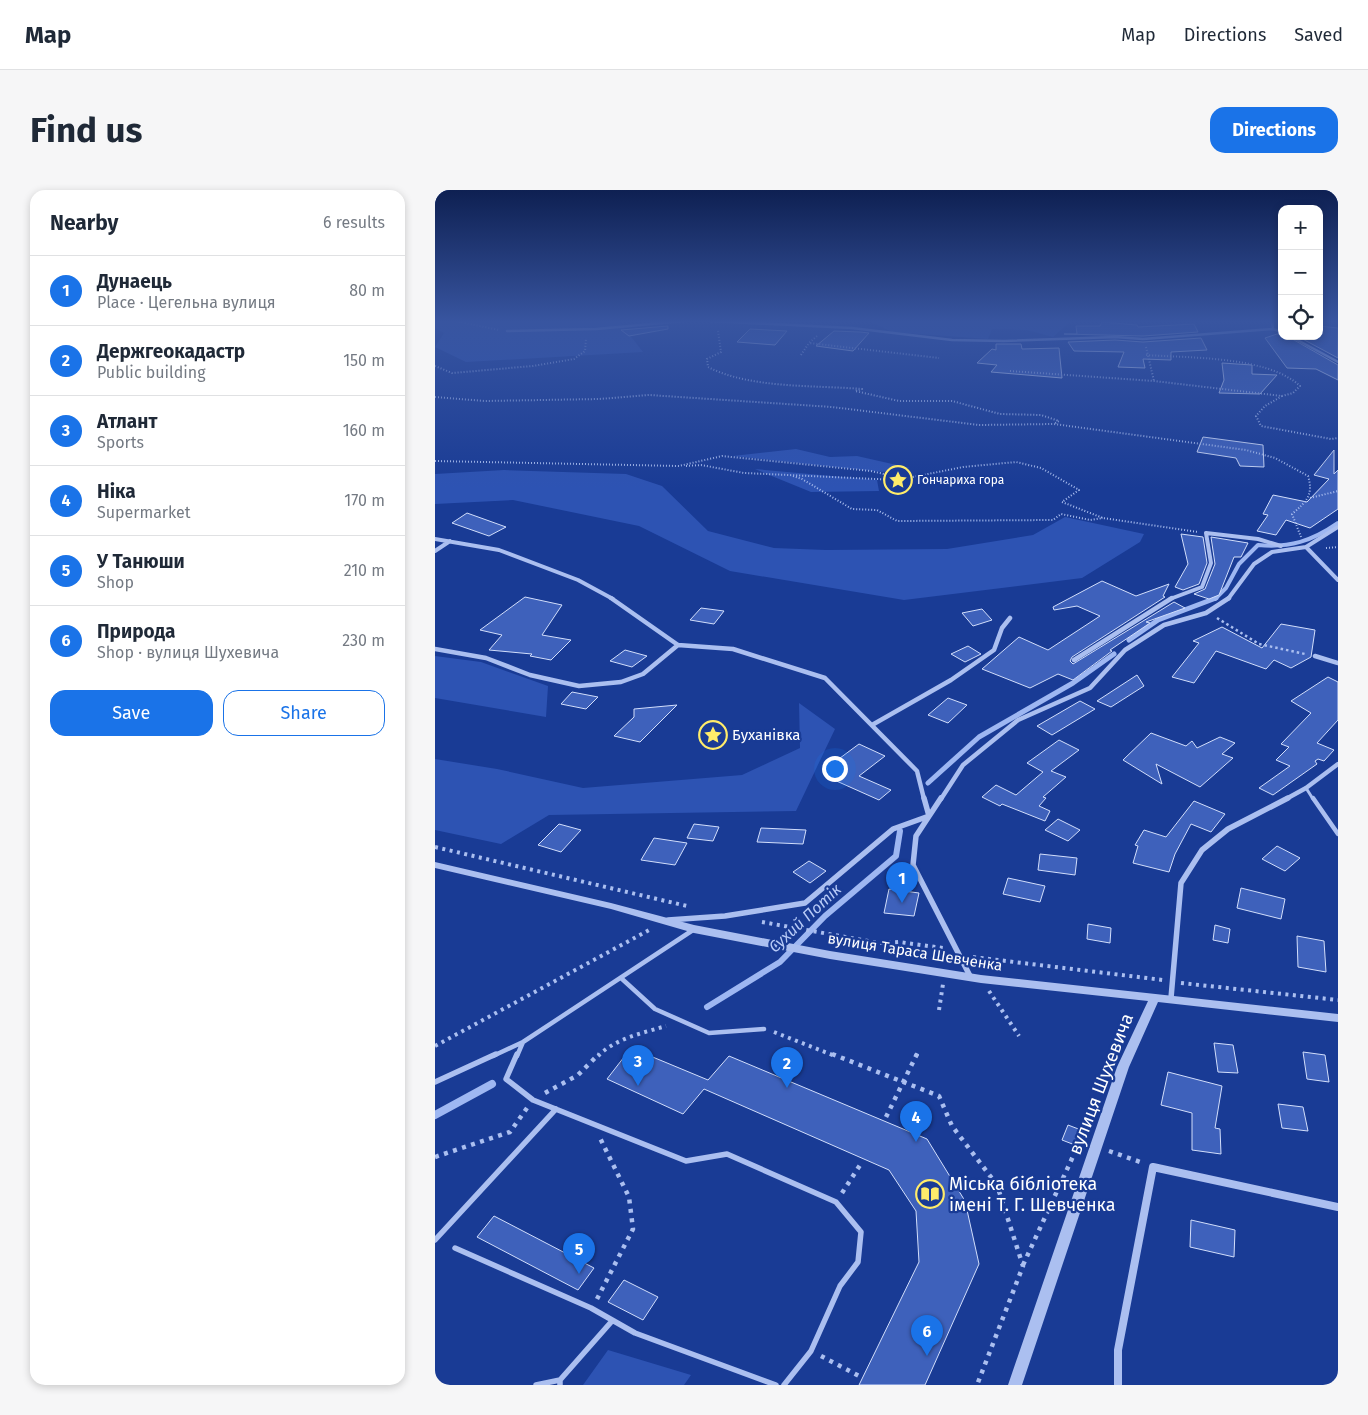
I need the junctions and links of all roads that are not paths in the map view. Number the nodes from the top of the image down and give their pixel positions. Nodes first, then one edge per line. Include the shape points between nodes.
1 (1338, 527) edge
2 (435, 538) edge
3 (450, 540) junction
4 (1281, 546) dead end
5 (1306, 547) junction
6 (435, 551) edge
7 (1338, 580) edge
8 (1010, 618) dead end
9 (678, 645) junction
10 (435, 649) edge
11 (1315, 656) road end
12 (1074, 660) dead end
13 (1338, 664) edge
14 (872, 725) junction
15 (1338, 764) edge
16 (1306, 788) junction
17 (929, 816) junction
18 (1338, 834) edge
19 (435, 865) edge
20 (667, 920) junction
21 (694, 929) junction
22 (975, 977) junction
23 (621, 978) junction
24 (1155, 997) junction
25 (1171, 998) junction
26 (1338, 1018) edge
27 (764, 1029) road end
28 (523, 1042) junction
29 (435, 1082) edge
30 (556, 1109) junction
31 (1338, 1207) edge
32 (435, 1240) edge
33 (455, 1248) dead end
34 (612, 1321) junction
35 (560, 1383) edge
36 (537, 1385) edge
37 (776, 1385) edge
38 (784, 1385) edge
39 (1015, 1385) edge
40 (1118, 1385) edge

1 - 5 street
2 - 3 street
3 - 6 street
3 - 9 street via 499,550 603,592
4 - 12 street via 1258,539 1206,533 1211,563 1202,586 1173,597
5 - 7 street
5 - 17 street via 1272,552 1254,564 1226,600 1206,613 1164,625 1125,650 1090,688 1018,720 963,765
8 - 14 street via 993,650 951,680
9 - 10 street via 643,674 621,682 579,686 530,675 486,658
9 - 14 street via 733,648 825,678
11 - 13 street
14 - 17 street via 917,771
15 - 16 street
16 - 18 lane
16 - 25 street via 1228,829 1202,850 1181,883
17 - 20 street via 893,829 805,903 725,916
17 - 22 street via 916,836 913,865 957,950
19 - 20 street, вулиця Тараса Шевченка
20 - 21 street, вулиця Тараса Шевченка
21 - 22 street, вулиця Тараса Шевченка via 830,955
21 - 23 lane
22 - 24 street, вулиця Тараса Шевченка
23 - 27 lane via 655,1009 709,1033
23 - 28 lane
24 - 25 street, вулиця Тараса Шевченка
24 - 39 street, вулиця Шухевича via 1123,1067
25 - 26 street, вулиця Тараса Шевченка
28 - 29 lane
28 - 30 lane via 506,1079 533,1100
30 - 32 lane
30 - 38 lane via 687,1161 727,1154 836,1202 861,1232 858,1262 840,1286 811,1351
31 - 40 street via 1153,1167 1118,1350
33 - 34 lane via 591,1308
34 - 35 lane
34 - 37 lane via 635,1333
35 - 36 lane

